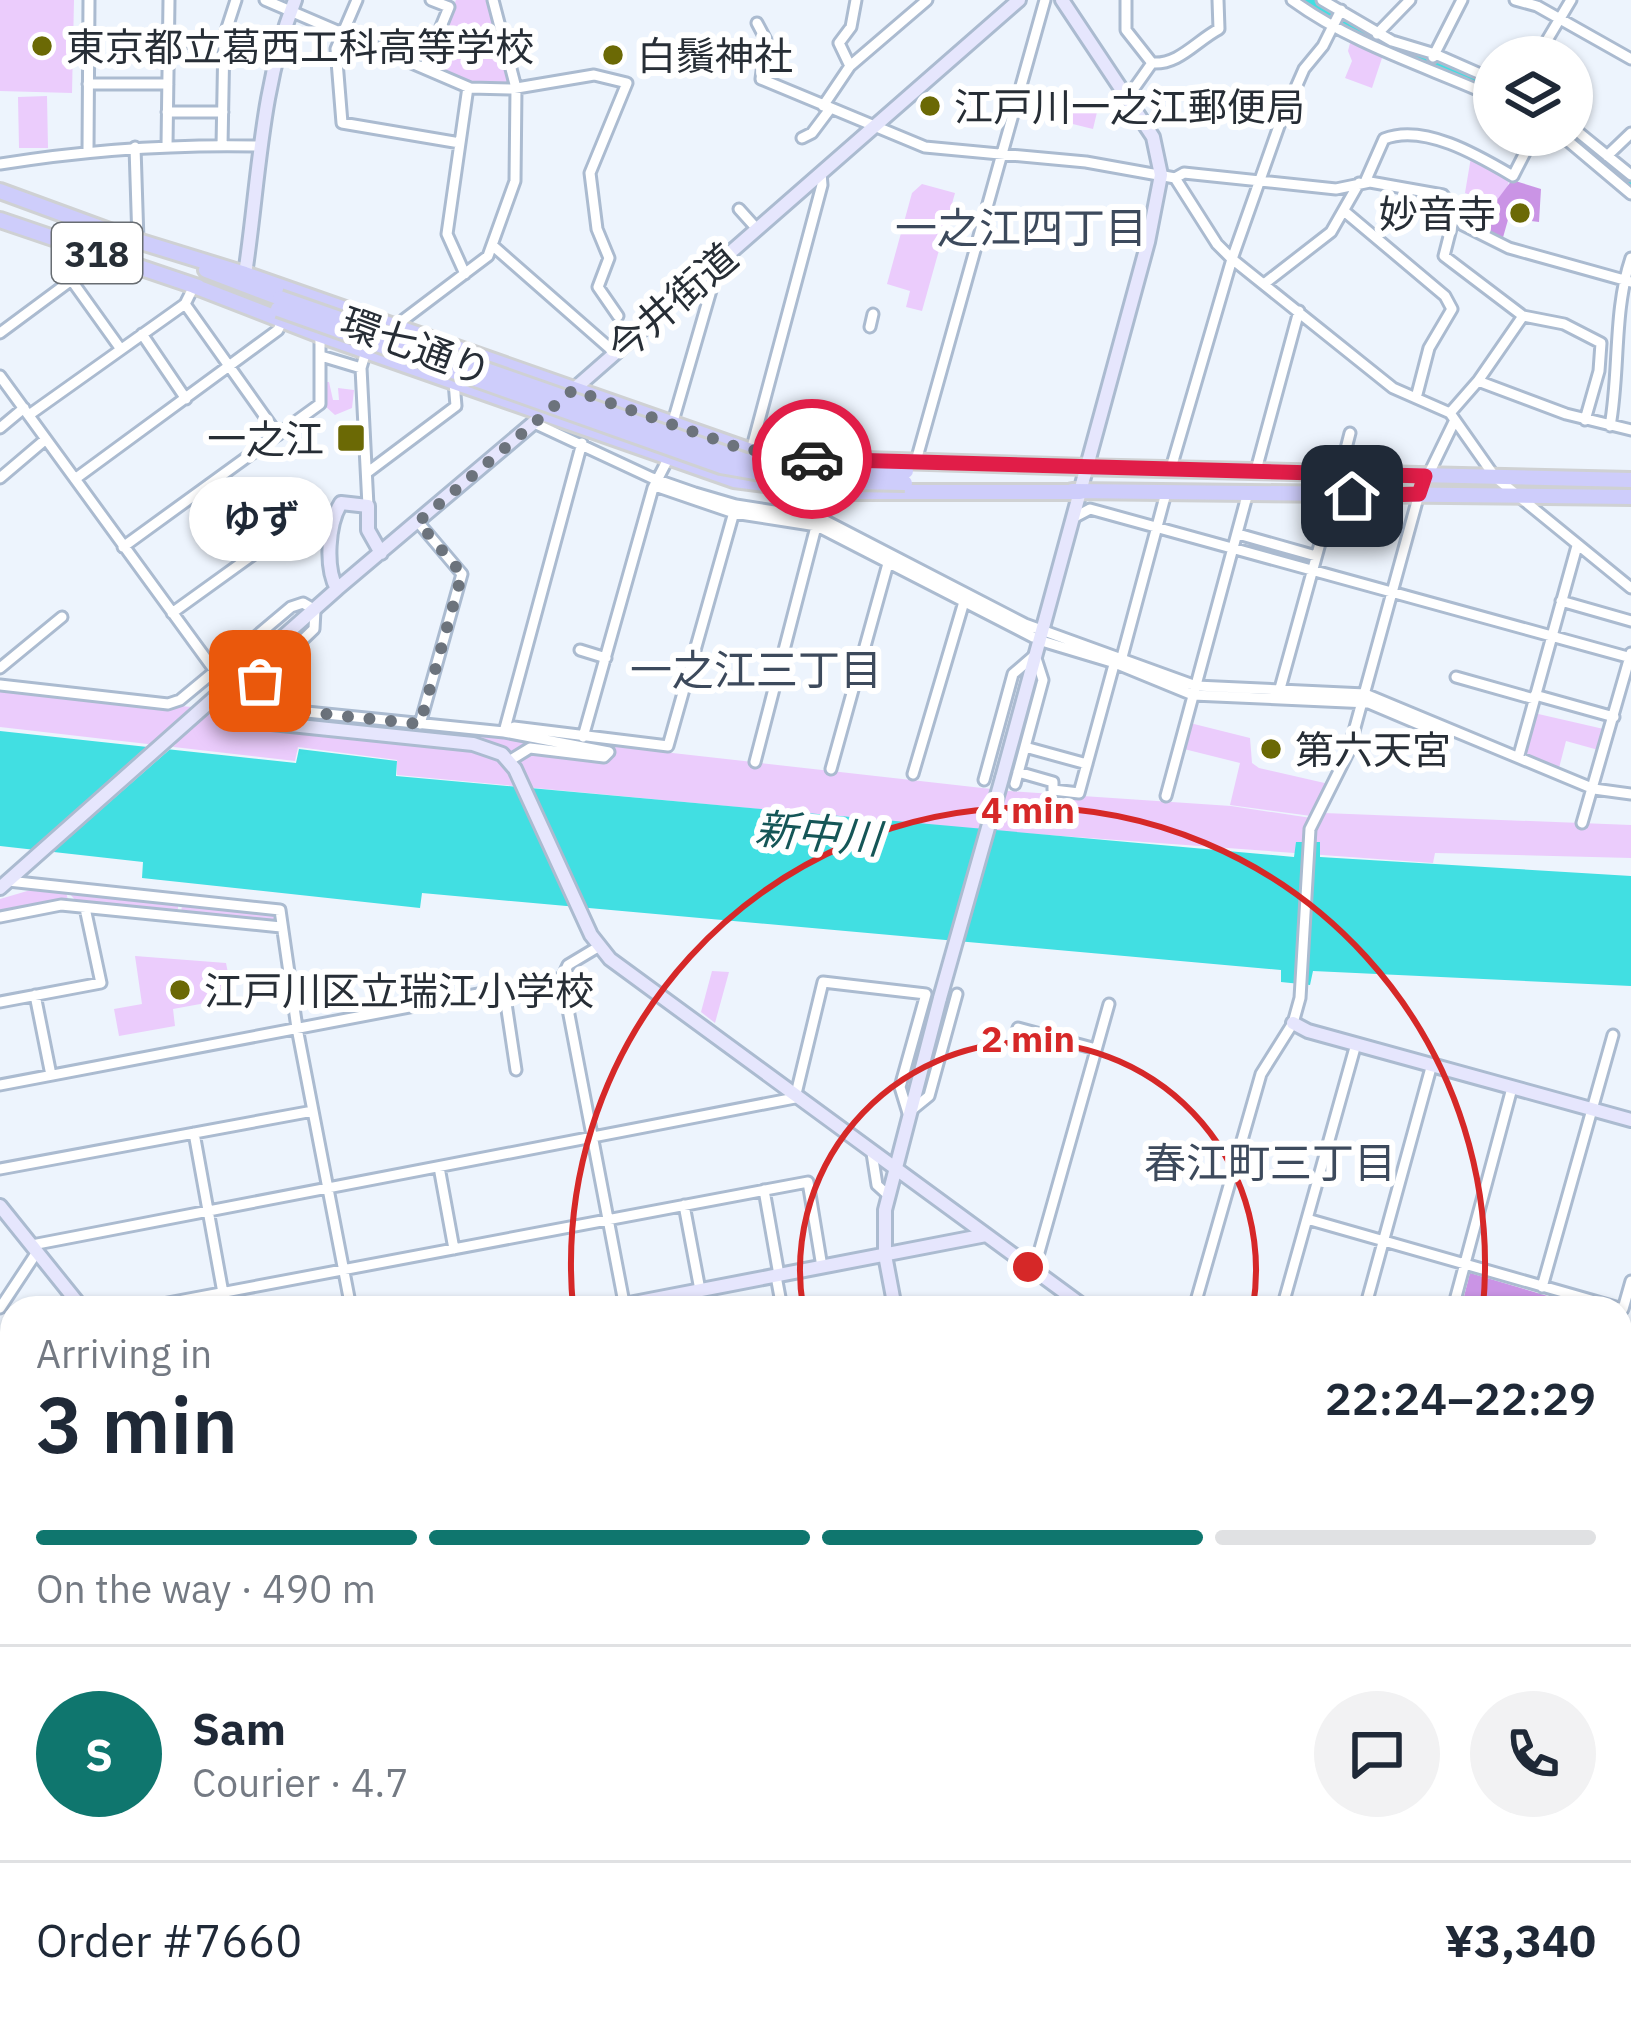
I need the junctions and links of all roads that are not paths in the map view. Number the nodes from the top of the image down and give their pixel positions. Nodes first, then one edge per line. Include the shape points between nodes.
1 (89, 0) edge
2 (169, 0) edge
3 (236, 0) edge
4 (265, 0) edge
5 (357, 0) edge
6 (430, 0) edge
7 (493, 0) edge
8 (856, 0) edge
9 (927, 0) edge
10 (1019, 0) edge
11 (1045, 0) edge
12 (1062, 0) edge
13 (1126, 0) edge
14 (1218, 0) edge
15 (1292, 0) edge
16 (1322, 0) edge
17 (1410, 0) edge
18 (1462, 0) edge
19 (1515, 0) edge
20 (1571, 0) edge
21 (293, 5) edge
22 (1336, 18) junction
23 (1560, 20) junction
24 (757, 23) dead end
25 (343, 33) junction
26 (1377, 34) junction
27 (1550, 36) edge
28 (168, 42) junction
29 (224, 43) junction
30 (1631, 59) edge
31 (1431, 61) junction
32 (1152, 63) junction
33 (850, 66) junction
34 (424, 68) junction
35 (1473, 74) edge
36 (88, 84) junction
37 (168, 84) junction
38 (1473, 85) edge
39 (468, 87) junction
40 (516, 88) junction
41 (1128, 97) junction
42 (826, 107) junction
43 (167, 112) junction
44 (223, 112) junction
45 (874, 126) junction
46 (1631, 133) edge
47 (802, 138) dead end
48 (460, 143) junction
49 (1593, 144) edge
50 (167, 145) junction
51 (222, 146) junction
52 (259, 146) junction
53 (135, 147) junction
54 (88, 150) junction
55 (1473, 153) edge
56 (1001, 156) junction
57 (1479, 156) edge
58 (1523, 156) edge
59 (1587, 156) edge
60 (1607, 156) junction
61 (0, 164) edge
62 (821, 173) junction
63 (1631, 175) edge
64 (1168, 177) junction
65 (1260, 180) junction
66 (1362, 183) junction
67 (0, 191) edge
68 (1631, 194) edge
69 (739, 209) dead end
70 (1344, 211) junction
71 (1455, 213) junction
72 (0, 220) edge
73 (757, 229) junction
74 (138, 242) junction
75 (492, 245) junction
76 (104, 256) junction
77 (1631, 258) edge
78 (1232, 259) junction
79 (709, 271) junction
80 (245, 274) junction
81 (465, 274) junction
82 (71, 281) junction
83 (1628, 281) edge
84 (1264, 284) junction
85 (194, 286) junction
86 (185, 304) junction
87 (280, 309) junction
88 (1299, 311) junction
89 (873, 314) dead end
90 (618, 316) dead end
91 (1523, 316) junction
92 (870, 327) dead end
93 (394, 328) junction
94 (0, 333) edge
95 (142, 334) junction
96 (320, 334) junction
97 (121, 348) junction
98 (366, 351) junction
99 (614, 352) junction
100 (320, 356) junction
101 (230, 366) junction
102 (361, 368) junction
103 (0, 376) edge
104 (1478, 381) junction
105 (454, 382) junction
106 (573, 390) junction
107 (1416, 398) junction
108 (186, 399) junction
109 (26, 411) junction
110 (1452, 417) junction
111 (538, 418) junction
112 (1585, 420) junction
113 (672, 425) junction
114 (1610, 426) junction
115 (0, 428) edge
116 (1631, 430) edge
117 (1350, 433) dead end
118 (278, 435) junction
119 (46, 440) junction
120 (582, 442) junction
121 (751, 451) junction
122 (668, 459) junction
123 (1087, 467) junction
124 (1171, 468) junction
125 (1256, 470) junction
126 (368, 472) junction
127 (909, 472) junction
128 (1340, 472) junction
129 (1425, 476) junction
130 (1495, 477) junction
131 (0, 478) edge
132 (75, 479) junction
133 (1631, 480) edge
134 (657, 482) junction
135 (1080, 491) junction
136 (825, 492) junction
137 (1166, 494) junction
138 (1419, 494) junction
139 (1514, 495) junction
140 (1246, 496) junction
141 (1631, 497) edge
142 (322, 505) dead end
143 (368, 506) junction
144 (1330, 506) dead end
145 (735, 509) junction
146 (1073, 518) junction
147 (418, 522) junction
148 (818, 522) junction
149 (1157, 528) junction
150 (1238, 534) junction
151 (1577, 546) junction
152 (123, 547) junction
153 (1234, 549) junction
154 (381, 553) junction
155 (890, 556) junction
156 (1316, 556) junction
157 (1312, 570) junction
158 (1631, 588) edge
159 (337, 589) junction
160 (1394, 592) junction
161 (965, 596) junction
162 (1561, 601) junction
163 (314, 610) junction
164 (172, 613) junction
165 (62, 617) dead end
166 (1631, 621) edge
167 (1551, 636) junction
168 (1040, 637) junction
169 (580, 650) dead end
170 (1035, 656) junction
171 (1631, 656) edge
172 (605, 658) junction
173 (1118, 659) junction
174 (0, 671) edge
175 (215, 671) junction
176 (1456, 677) dead end
177 (4, 686) edge
178 (1195, 691) junction
179 (1279, 692) junction
180 (1535, 697) junction
181 (215, 698) junction
182 (1364, 699) junction
183 (1613, 716) junction
184 (420, 724) junction
185 (504, 732) junction
186 (1440, 733) dead end
187 (584, 737) junction
188 (1025, 746) junction
189 (1519, 755) junction
190 (755, 762) dead end
191 (1088, 764) junction
192 (512, 765) junction
193 (831, 769) dead end
194 (914, 774) dead end
195 (1012, 778) junction
196 (984, 780) dead end
197 (1594, 789) junction
198 (1631, 794) edge
199 (1166, 796) dead end
200 (1582, 823) dead end
201 (9, 880) edge
202 (85, 908) junction
203 (0, 917) edge
204 (281, 927) junction
205 (595, 941) junction
206 (562, 978) junction
207 (504, 990) junction
208 (957, 994) dead end
209 (35, 995) junction
210 (933, 996) junction
211 (0, 1002) edge
212 (1109, 1004) dead end
213 (1293, 1023) junction
214 (297, 1028) junction
215 (1018, 1028) dead end
216 (1613, 1035) dead end
217 (1356, 1044) junction
218 (1096, 1048) junction
219 (1432, 1064) junction
220 (516, 1070) dead end
221 (51, 1075) junction
222 (0, 1085) edge
223 (1513, 1088) junction
224 (795, 1098) junction
225 (1592, 1109) junction
226 (313, 1111) junction
227 (908, 1113) junction
228 (1631, 1120) edge
229 (194, 1132) junction
230 (592, 1137) junction
231 (872, 1153) junction
232 (439, 1167) junction
233 (0, 1169) edge
234 (894, 1169) junction
235 (328, 1188) junction
236 (764, 1190) junction
237 (888, 1195) junction
238 (684, 1205) junction
239 (0, 1206) edge
240 (208, 1211) junction
241 (608, 1219) junction
242 (1307, 1219) junction
243 (986, 1234) junction
244 (1384, 1241) junction
245 (35, 1249) junction
246 (454, 1249) junction
247 (885, 1255) junction
248 (1464, 1264) junction
249 (822, 1268) junction
250 (344, 1270) junction
251 (1034, 1270) junction
252 (777, 1276) junction
253 (1542, 1287) junction
254 (700, 1290) junction
255 (224, 1293) junction
256 (7, 1296) edge
257 (72, 1296) edge
258 (207, 1296) edge
259 (349, 1296) edge
260 (623, 1296) edge
261 (672, 1296) edge
262 (780, 1296) edge
263 (893, 1296) edge
264 (1070, 1296) edge
265 (1197, 1296) edge
266 (1285, 1296) edge
267 (1368, 1296) edge
268 (1456, 1296) edge
269 (1575, 1296) edge

1 - 36 street
2 - 28 street
3 - 29 street
4 - 21 street
5 - 25 street
6 - 34 street via 449,8
7 - 40 street
8 - 33 street via 839,43
9 - 33 street
10 - 45 street, 今井街道
11 - 56 street
12 - 41 street
13 - 32 street via 1126,30
14 - 32 street via 1219,29 1180,58
15 - 22 street
16 - 22 street
17 - 26 street
18 - 31 street
19 - 23 street
20 - 23 street
21 - 25 street
21 - 52 street
22 - 26 street
22 - 31 street via 1376,50
22 - 65 street via 1304,69
23 - 27 street
23 - 30 street
24 - 42 street via 766,40 761,79
25 - 34 street
25 - 48 street via 336,50 342,123
26 - 31 street
28 - 29 street
28 - 37 street
29 - 44 street
31 - 35 street
31 - 38 street
32 - 41 street
33 - 42 street
34 - 39 street
36 - 37 street
36 - 54 street
37 - 43 street
39 - 40 street
39 - 48 street
40 - 75 street via 514,181
40 - 90 street via 594,75 627,82 589,181 609,258 598,286
41 - 64 street
42 - 45 street
42 - 47 street
43 - 44 street
43 - 50 street
44 - 51 street
45 - 56 street via 925,147
45 - 62 street, 今井街道
46 - 60 street
48 - 81 street via 447,234
49 - 60 street
50 - 51 street
50 - 53 street
51 - 52 street
52 - 80 street
53 - 54 street
53 - 74 street
54 - 61 street
55 - 66 street via 1396,134 1384,139
56 - 64 street
56 - 127 street
57 - 58 street via 1513,176
59 - 68 street
60 - 63 street
62 - 73 street, 今井街道
62 - 121 street
64 - 65 street
64 - 78 street
64 - 123 street
65 - 66 street via 1336,189
65 - 78 street
66 - 70 street
66 - 71 street via 1443,195
67 - 74 main road, 環七通り / 318
69 - 73 street
70 - 84 street via 1331,232
70 - 107 street via 1452,309 1429,348
71 - 83 street via 1509,248
71 - 91 street via 1444,256
72 - 76 main road, 環七通り / 318
73 - 79 street, 今井街道
74 - 80 main road
74 - 87 main road, 環七通り / 318
75 - 81 street
75 - 99 street
76 - 82 street
76 - 85 main road, 環七通り / 318
77 - 83 street
78 - 84 street
78 - 124 street
79 - 99 street, 今井街道
79 - 113 street via 714,280
80 - 93 main road
81 - 93 street
82 - 94 street
82 - 97 street
83 - 114 street
84 - 88 street
85 - 86 street
85 - 87 main road, 環七通り / 318
86 - 95 street
86 - 101 street
87 - 96 main road
87 - 101 street via 278,330
87 - 127 main road, 環七通り / 318, bridge via 721,466 806,481
88 - 107 street
88 - 125 street
89 - 92 street
91 - 104 street
91 - 112 street via 1603,346
93 - 106 main road
95 - 97 street
95 - 108 street
96 - 98 main road
96 - 100 street
97 - 109 street
98 - 102 street
98 - 105 main road
99 - 106 street, 今井街道
100 - 102 street
100 - 118 street via 320,404
101 - 108 street
101 - 118 street
102 - 126 street
103 - 109 street
104 - 110 street
104 - 112 street
105 - 111 main road
105 - 126 street via 456,406
106 - 111 street, 今井街道
106 - 113 main road
107 - 110 street
108 - 132 street
109 - 115 street
109 - 119 street
110 - 129 street
110 - 130 street
111 - 120 street
111 - 122 main road
111 - 147 street, 今井街道
112 - 114 street
113 - 121 main road
114 - 116 street
117 - 128 street
118 - 152 street
119 - 131 street
119 - 132 street
120 - 134 street
120 - 185 street
121 - 127 main road
122 - 134 street
122 - 136 main road via 755,485
123 - 124 main road, 環七通り / 318
123 - 127 main road, 環七通り / 318
123 - 135 street
124 - 125 main road, 環七通り / 318
125 - 128 main road, 環七通り / 318
126 - 143 street
127 - 135 main road, 環七通り / 318
128 - 129 main road, 環七通り / 318
129 - 130 main road, 環七通り / 318
129 - 138 street
130 - 133 main road, 環七通り / 318
130 - 139 street
132 - 152 street
134 - 145 street
134 - 172 street
135 - 136 main road
135 - 137 main road, 環七通り / 318
135 - 146 street
136 - 148 street
137 - 140 main road, 環七通り / 318
137 - 149 street
138 - 139 main road, 環七通り / 318
138 - 140 main road, 環七通り / 318
138 - 160 street
139 - 141 main road, 環七通り / 318
139 - 151 street
140 - 150 street
142 - 164 street
143 - 154 street via 368,530
143 - 159 street via 346,502 335,513 330,568
144 - 156 street
145 - 148 street
145 - 187 street via 668,746
146 - 149 street via 1090,509
146 - 168 street
147 - 154 street, 今井街道
147 - 184 street via 462,574
148 - 155 street
148 - 190 street
149 - 153 street
149 - 173 street
150 - 153 street
150 - 156 street
151 - 158 street
151 - 162 street
152 - 164 street
153 - 157 street
153 - 178 street
154 - 159 street, 今井街道
155 - 161 street
155 - 193 street
156 - 157 street
157 - 160 street
157 - 179 street
159 - 163 street, 今井街道
160 - 167 street
160 - 182 street
161 - 168 street
161 - 194 street
162 - 166 street
162 - 167 street
163 - 175 street via 297,603
163 - 181 street, 今井街道
163 - 184 street via 314,629 260,681 260,697 278,709
164 - 175 street
165 - 174 street
167 - 171 street
167 - 180 street
168 - 170 street
168 - 173 street
169 - 172 street
170 - 188 street via 1043,680
170 - 195 street
170 - 196 street via 1013,674
171 - 183 street
172 - 187 street
173 - 178 street
173 - 191 street
174 - 177 street
175 - 177 street via 168,704
176 - 180 street
178 - 179 street
178 - 182 street
178 - 199 street
179 - 182 street
180 - 183 street
180 - 189 street
181 - 192 street via 252,721 493,748
181 - 201 street, 今井街道
182 - 186 street
182 - 189 street
182 - 213 street via 1310,829
183 - 197 street
184 - 185 street
185 - 187 street
185 - 192 street via 609,752 530,748
188 - 191 street
188 - 195 street
189 - 197 street
191 - 195 street via 1079,793
192 - 205 street
195 - 210 street, bridge
197 - 198 street
197 - 200 street
201 - 204 street via 280,910
202 - 203 street
202 - 204 street
202 - 209 street via 101,983
204 - 214 street
205 - 206 street
205 - 224 street
206 - 207 street
206 - 230 street
207 - 214 street
207 - 220 street
208 - 227 street via 929,1096
209 - 211 street
209 - 221 street
210 - 224 street via 824,982
210 - 227 street
212 - 218 street
213 - 217 street
213 - 265 street via 1262,1074
214 - 221 street
214 - 226 street
215 - 218 street
216 - 225 street
217 - 219 street
217 - 242 street
218 - 251 street
219 - 223 street
219 - 244 street
221 - 222 street
223 - 225 street
223 - 248 street
224 - 230 street
224 - 231 street
225 - 228 street
225 - 253 street
226 - 229 street
226 - 235 street
227 - 234 street
229 - 233 street
229 - 240 street
230 - 232 street
230 - 241 street
231 - 234 street
231 - 237 street via 877,1185
232 - 235 street
232 - 246 street
234 - 237 street
234 - 243 street
235 - 240 street
235 - 250 street
236 - 238 street
236 - 249 street via 808,1182
236 - 252 street
237 - 247 street
238 - 241 street
238 - 254 street
239 - 245 street
240 - 245 street
240 - 255 street
241 - 246 street
241 - 260 street
242 - 244 street
242 - 266 street
243 - 247 street
243 - 251 street
244 - 248 street
244 - 267 street
245 - 256 street
245 - 257 street
246 - 250 street
247 - 249 street
247 - 263 street
248 - 253 street
248 - 268 street
249 - 252 street
250 - 255 street
250 - 259 street
251 - 264 street
252 - 254 street
252 - 262 street
253 - 269 street
254 - 261 street
255 - 258 street

